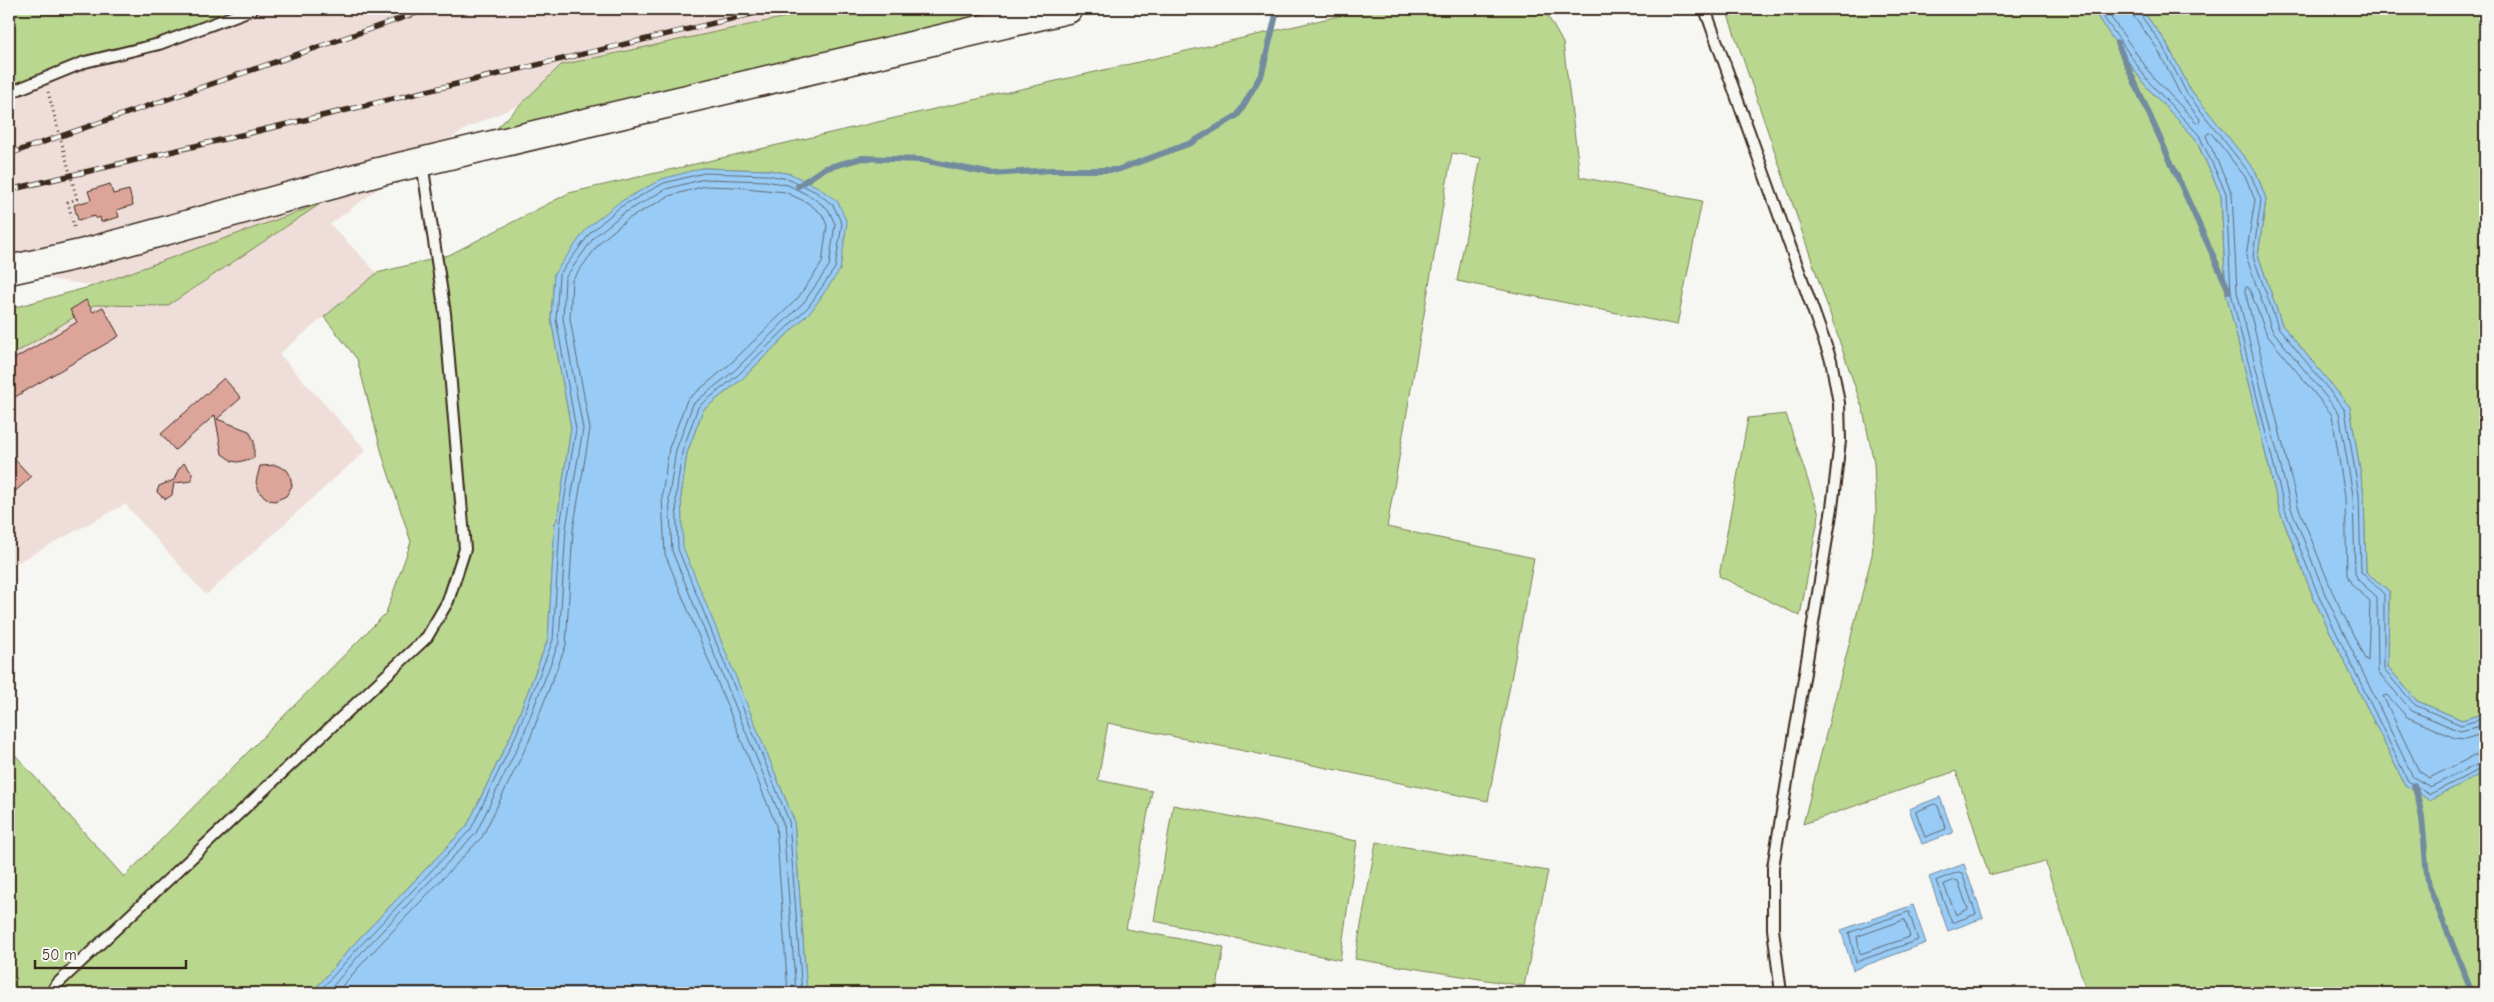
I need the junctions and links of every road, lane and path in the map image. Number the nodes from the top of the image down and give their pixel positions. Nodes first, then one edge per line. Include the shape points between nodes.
1 (253, 9) edge
2 (1068, 9) edge
3 (1705, 9) edge
4 (45, 78) junction
5 (9, 93) edge
6 (422, 162) junction
7 (81, 254) junction
8 (9, 270) edge
9 (57, 989) edge
10 (51, 993) edge
11 (1781, 993) edge

1 - 4 lane via 172,40 104,56
2 - 6 street
3 - 11 lane via 1831,360 1839,403 1840,441 1832,508 1773,867 1773,929
4 - 5 lane
4 - 7 path via 77,199 68,202
6 - 7 street
6 - 9 lane via 445,313 466,549 448,601 428,637
7 - 8 street
9 - 10 lane

